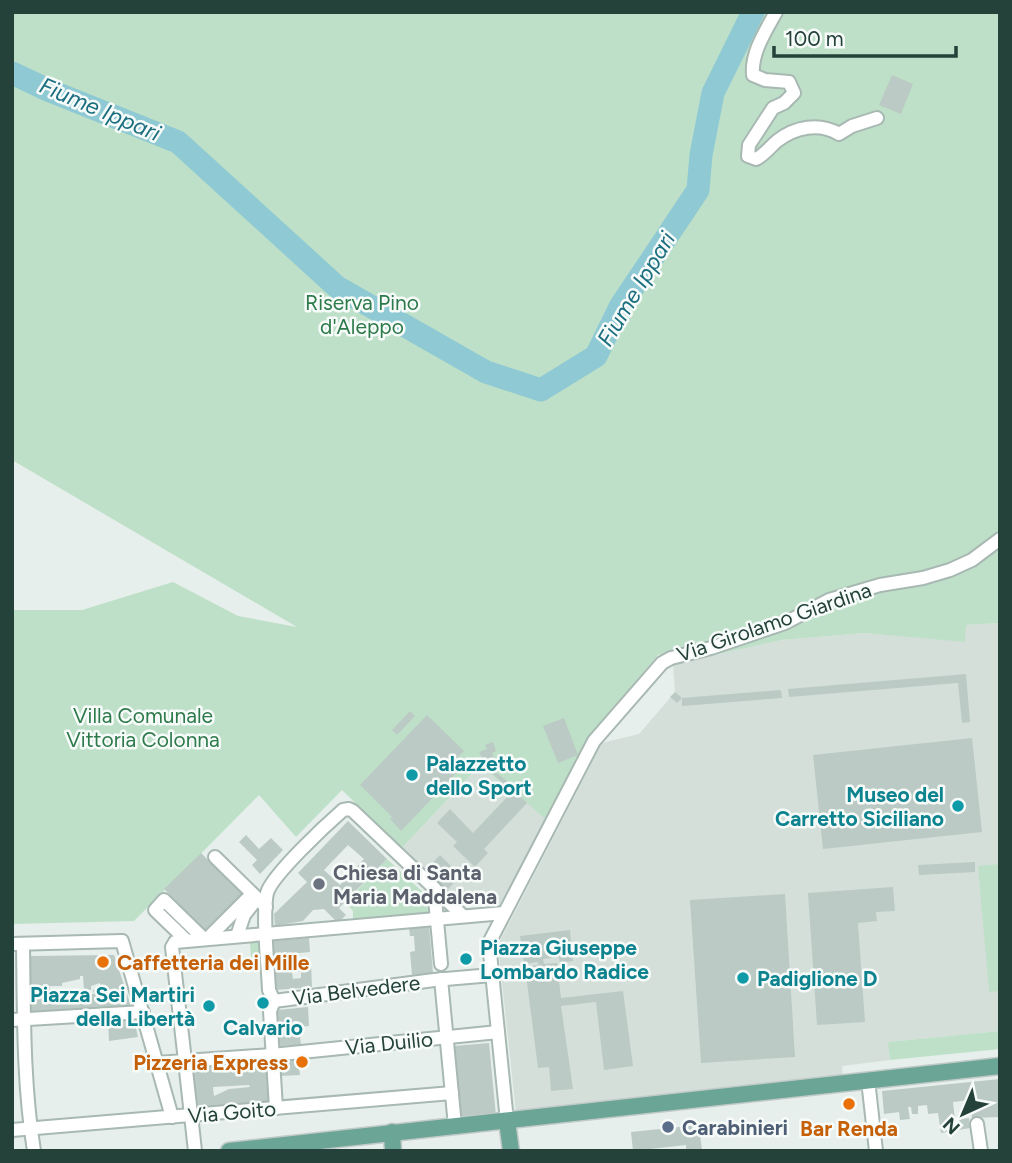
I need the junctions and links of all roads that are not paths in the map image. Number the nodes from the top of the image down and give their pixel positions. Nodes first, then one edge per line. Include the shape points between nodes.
1 (776, 12) edge
2 (877, 118) dead end
3 (1000, 539) edge
4 (215, 857) dead end
5 (434, 888) junction
6 (258, 900) junction
7 (505, 911) junction
8 (434, 916) junction
9 (463, 916) junction
10 (270, 933) junction
11 (237, 936) junction
12 (206, 938) junction
13 (186, 940) junction
14 (18, 944) edge
15 (441, 964) dead end
16 (492, 975) junction
17 (438, 980) junction
18 (275, 1001) junction
19 (138, 1012) junction
20 (18, 1019) edge
21 (498, 1032) junction
22 (447, 1038) junction
23 (275, 1056) junction
24 (185, 1060) junction
25 (157, 1063) junction
26 (1000, 1066) edge
27 (868, 1080) junction
28 (452, 1093) junction
29 (276, 1108) junction
30 (191, 1115) junction
31 (172, 1117) junction
32 (507, 1121) junction
33 (977, 1124) dead end
34 (455, 1126) junction
35 (31, 1128) junction
36 (12, 1130) edge
37 (392, 1132) junction
38 (240, 1150) edge
39 (34, 1151) edge
40 (195, 1151) edge
41 (394, 1151) edge
42 (510, 1151) edge
43 (876, 1151) edge
44 (981, 1151) edge

1 - 2 street via 752,64 753,75 789,82 794,93 773,108 749,145 748,156 762,156 794,131 817,126 839,134
3 - 7 street, Via Girolamo Giardina via 950,570 829,600 785,623 662,663 594,741
4 - 6 street
5 - 6 street via 347,808
5 - 8 street
5 - 9 street
6 - 10 street
6 - 11 street via 244,915
6 - 12 street
7 - 9 street
7 - 16 street, Via Girolamo Giardina via 489,943
8 - 9 street
8 - 10 street
8 - 15 street
10 - 11 street
10 - 18 street via 269,990
11 - 12 street
12 - 13 street
12 - 13 street via 164,900 155,910
13 - 24 street via 172,947
14 - 19 street via 122,941
14 - 20 street
16 - 17 street, Via Belvedere
16 - 21 street, Via Girolamo Giardina
17 - 18 street, Via Belvedere
17 - 22 street
18 - 23 street via 270,1011
19 - 20 street
19 - 25 street
20 - 35 street
21 - 22 street, Via Duilio
21 - 32 street, Via Girolamo Giardina
22 - 23 street, Via Duilio
22 - 28 street
23 - 24 street, Via Duilio
23 - 29 street
24 - 25 street, Via Duilio
24 - 30 street
25 - 31 street
26 - 27 main road
27 - 32 main road
27 - 43 street
28 - 29 street, Via Goito
28 - 34 street
29 - 30 street, Via Goito
30 - 31 street, Via Goito
30 - 40 street
31 - 35 street, Via Goito
32 - 34 main road
32 - 42 main road
33 - 44 street
34 - 37 main road
35 - 36 street, Via Goito
35 - 39 street
37 - 38 main road
37 - 41 main road

